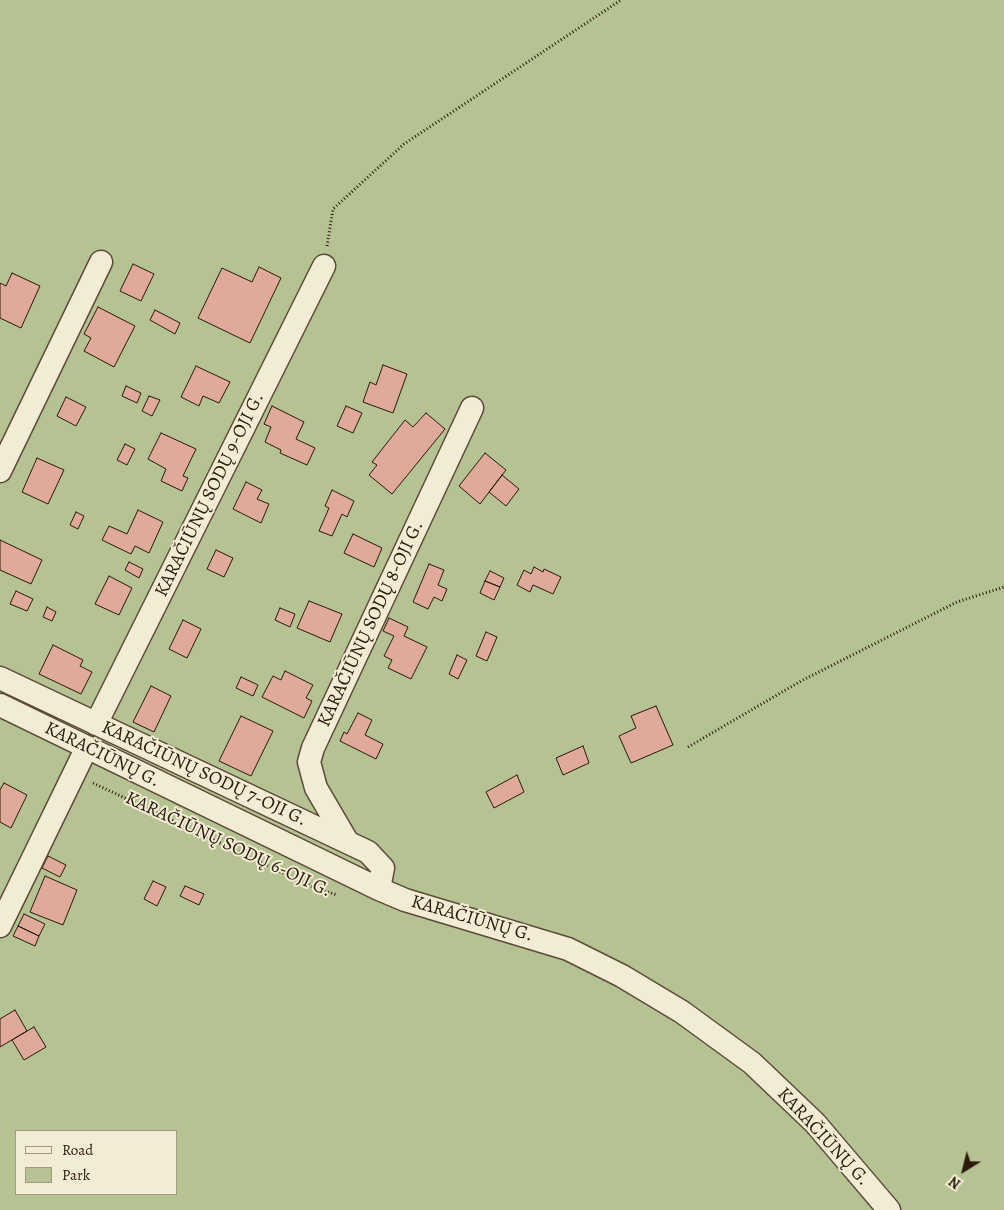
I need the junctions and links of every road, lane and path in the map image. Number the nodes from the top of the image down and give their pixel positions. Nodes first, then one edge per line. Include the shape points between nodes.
1 (621, 0) edge
2 (101, 262) dead end
3 (324, 266) joint
4 (472, 408) dead end
5 (0, 471) edge
6 (1004, 587) edge
7 (0, 678) edge
8 (0, 705) edge
9 (96, 724) junction
10 (688, 747) dead end
11 (87, 748) junction
12 (74, 774) junction
13 (347, 841) junction
14 (379, 890) junction
15 (339, 895) dead end
16 (0, 926) edge
17 (889, 1210) edge

1 - 3 path via 404,144 333,208
2 - 5 street
3 - 9 street, KARAČIŪNŲ SODŲ 9-OJI G.
4 - 13 street, KARAČIŪNŲ SODŲ 8-OJI G. via 313,748 310,762 316,788
6 - 10 path via 957,602 801,681
7 - 9 street, KARAČIŪNŲ SODŲ 7-OJI G.
8 - 11 street, KARAČIŪNŲ G.
9 - 13 street, KARAČIŪNŲ SODŲ 7-OJI G.
11 - 12 street
11 - 14 street, KARAČIŪNŲ G.
12 - 15 path, KARAČIŪNŲ SODŲ 6-OJI G. via 315,888
12 - 16 street
13 - 14 street, KARAČIŪNŲ SODŲ 7-OJI G. via 368,852 383,868
14 - 17 street, KARAČIŪNŲ G. via 568,949 682,1012 752,1063 785,1094

